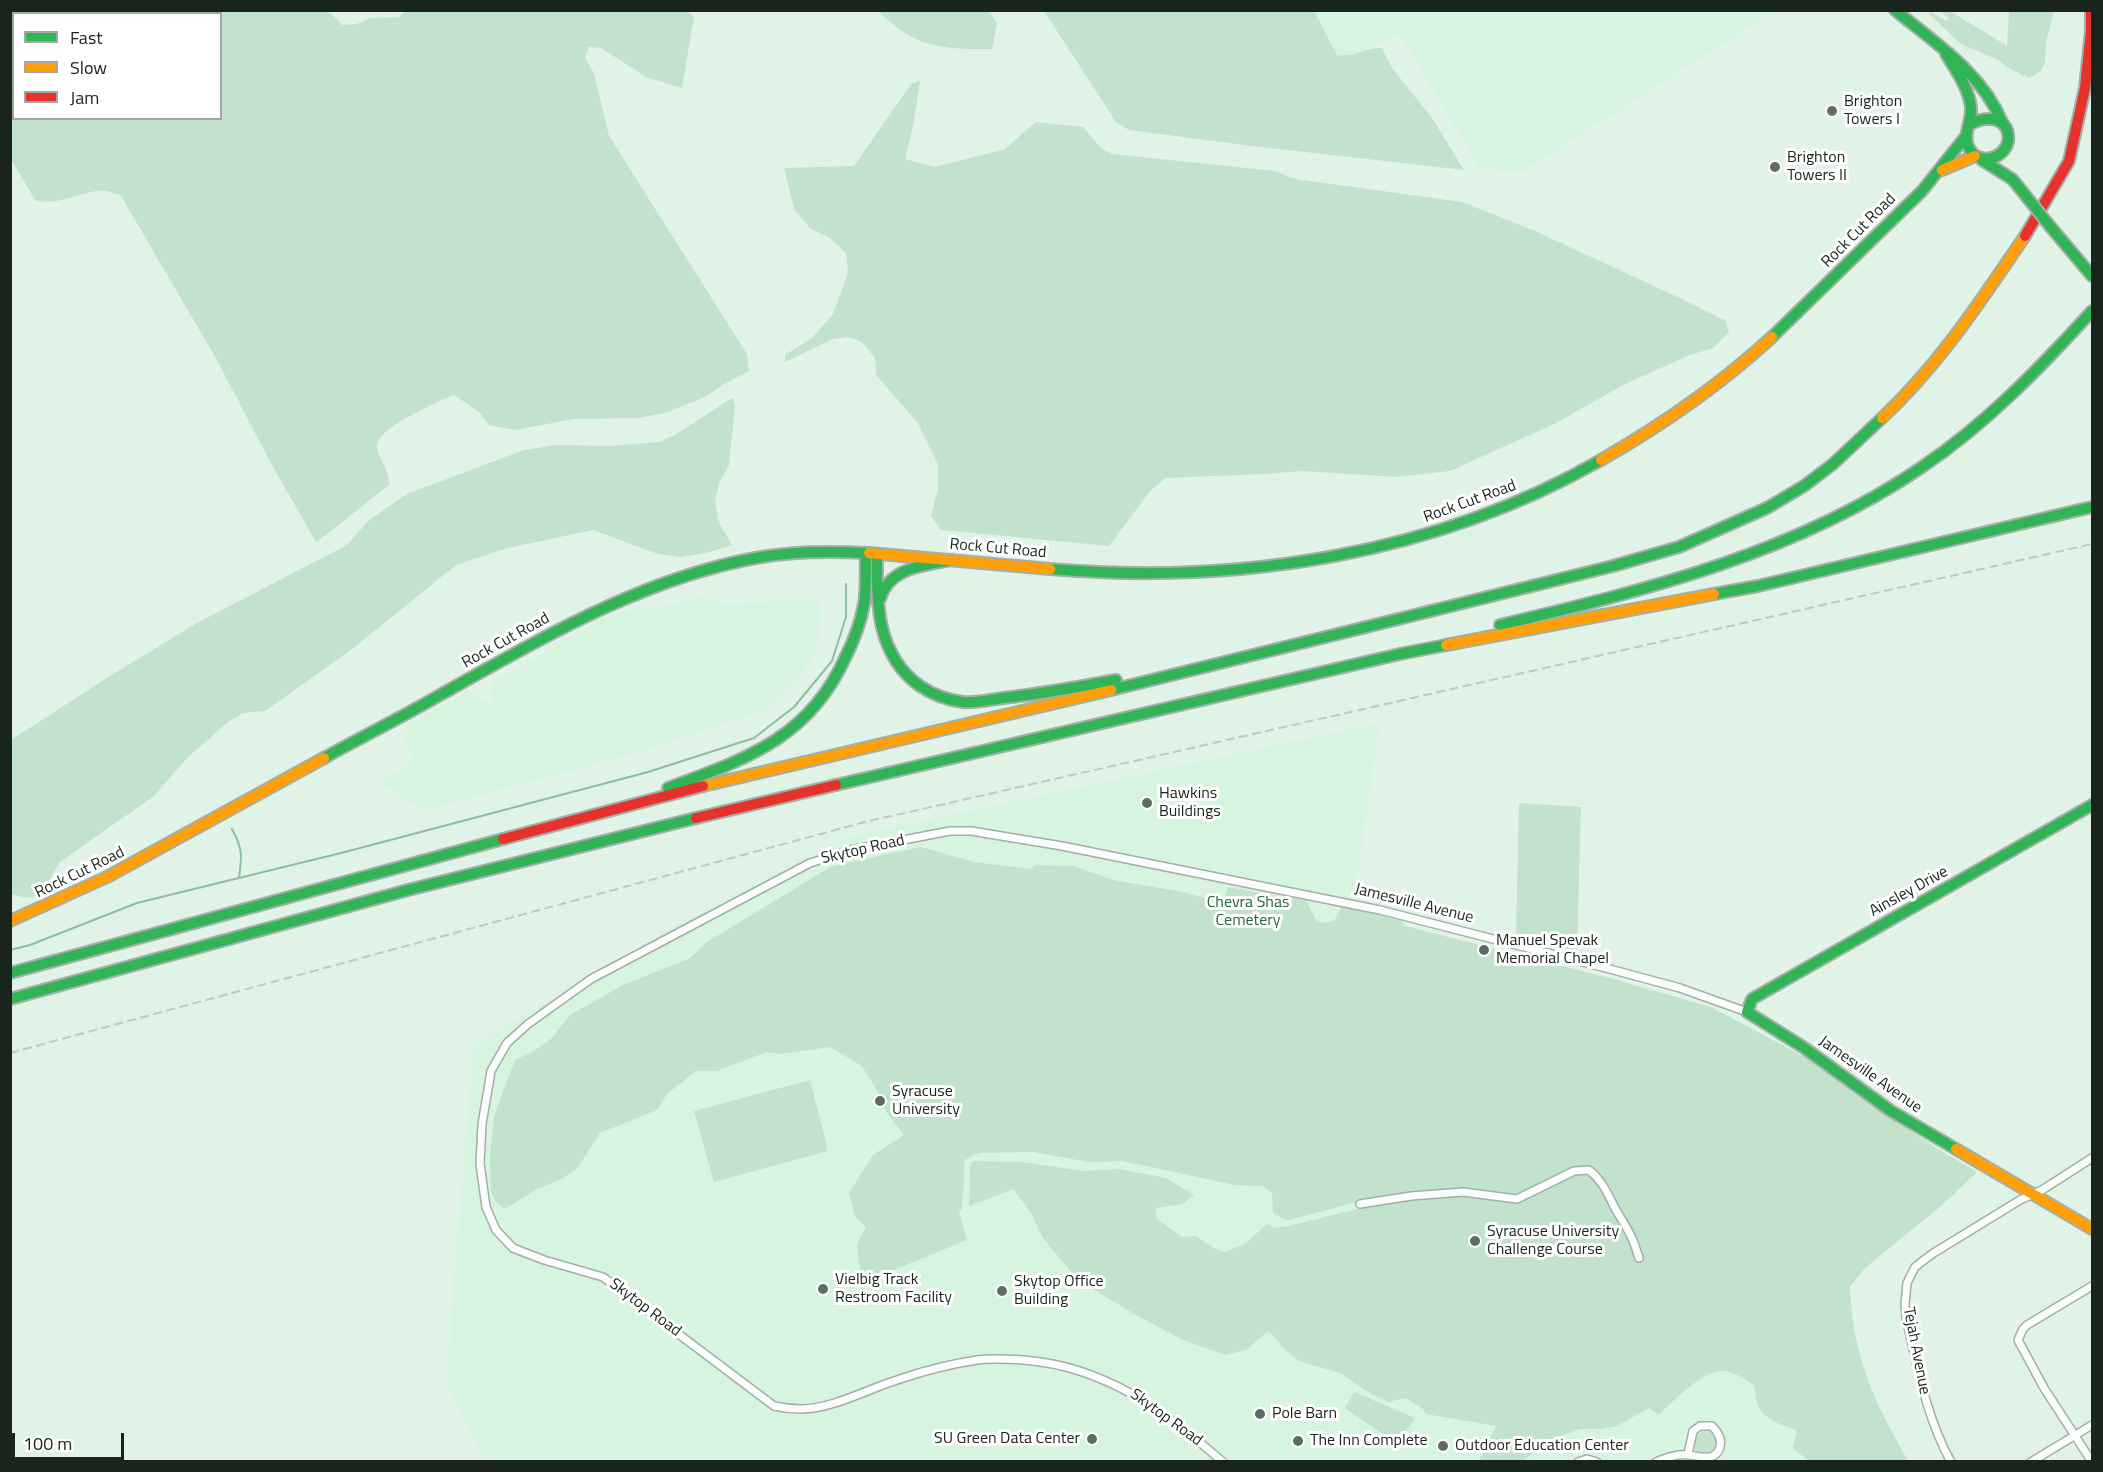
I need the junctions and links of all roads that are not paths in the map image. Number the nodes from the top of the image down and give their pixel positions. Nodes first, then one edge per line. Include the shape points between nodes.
1 (1895, 10) edge
2 (2091, 10) edge
3 (1946, 54) junction
4 (2002, 123) junction
5 (1971, 124) junction
6 (1966, 136) junction
7 (2005, 150) junction
8 (1977, 157) junction
9 (1941, 170) junction
10 (2015, 183) junction
11 (2092, 275) edge
12 (2092, 311) edge
13 (2092, 507) edge
14 (872, 554) junction
15 (951, 560) junction
16 (878, 610) junction
17 (1400, 654) junction
18 (1250, 655) junction
19 (2092, 805) edge
20 (544, 828) junction
21 (950, 831) joint
22 (10, 921) edge
23 (10, 973) edge
24 (10, 999) edge
25 (1747, 1012) junction
26 (2092, 1158) edge
27 (2033, 1195) junction
28 (1360, 1204) dead end
29 (2092, 1228) edge
30 (1639, 1258) dead end
31 (2092, 1286) edge
32 (2092, 1425) edge
33 (2076, 1436) junction
34 (1688, 1454) junction
35 (1223, 1461) edge
36 (1578, 1461) edge
37 (1597, 1461) edge
38 (1656, 1461) edge
39 (1951, 1461) edge
40 (2031, 1461) edge
41 (2091, 1461) edge

1 - 3 main road
2 - 18 main road via 2085,88 2069,161 2027,233 1956,336 1909,392 1833,464 1767,508 1679,547 1542,585
3 - 4 main road via 1982,86
3 - 5 main road via 1969,97
4 - 5 main road via 1989,117
4 - 7 main road via 2008,135
5 - 6 main road
6 - 8 main road via 1969,149
6 - 9 main road, Rock Cut Road
7 - 8 main road via 1994,158
7 - 10 main road
8 - 9 main road, Rock Cut Road
8 - 10 main road
9 - 15 main road, Rock Cut Road via 1775,335 1695,401 1623,448 1564,480 1458,525 1356,553 1217,573 1112,574
10 - 11 main road, bridge
12 - 17 main road via 2063,344 1960,438 1897,484 1855,507 1745,557
13 - 17 main road via 1758,586
14 - 15 main road, Rock Cut Road
14 - 16 main road
14 - 20 main road via 860,620 846,660 830,691 796,727 776,742 724,767
14 - 22 main road, Rock Cut Road via 816,551 738,561 652,586 592,611 113,875
15 - 16 main road via 909,569 888,580 881,588
16 - 18 main road via 886,648 905,675 934,694 961,702 1034,695
17 - 24 main road via 558,852
18 - 20 main road
19 - 25 main road, Ainsley Drive via 1758,994
20 - 23 main road
21 - 25 street, Jamesville Avenue via 1062,846 1356,904 1680,988
21 - 35 street, Skytop Road via 851,850 810,863 591,979 528,1024 501,1051 485,1097 480,1164 489,1215 496,1230 513,1248 603,1277 774,1406 817,1408 899,1379 979,1359 1036,1361 1091,1374 1129,1392 1182,1426
25 - 27 main road, Jamesville Avenue via 1811,1052 1891,1111
26 - 27 street, Tejah Avenue
27 - 29 main road, Jamesville Avenue
27 - 39 street, Tejah Avenue via 1932,1254 1915,1267 1907,1283 1906,1318 1927,1408
28 - 30 street via 1463,1192 1517,1198 1574,1171 1589,1170 1600,1178 1629,1229
31 - 33 street via 2027,1325 2018,1340
32 - 33 street
33 - 40 street
33 - 41 street
34 - 34 street via 1709,1458 1720,1449 1719,1436 1712,1426 1700,1426 1693,1431
34 - 38 street
36 - 37 street

